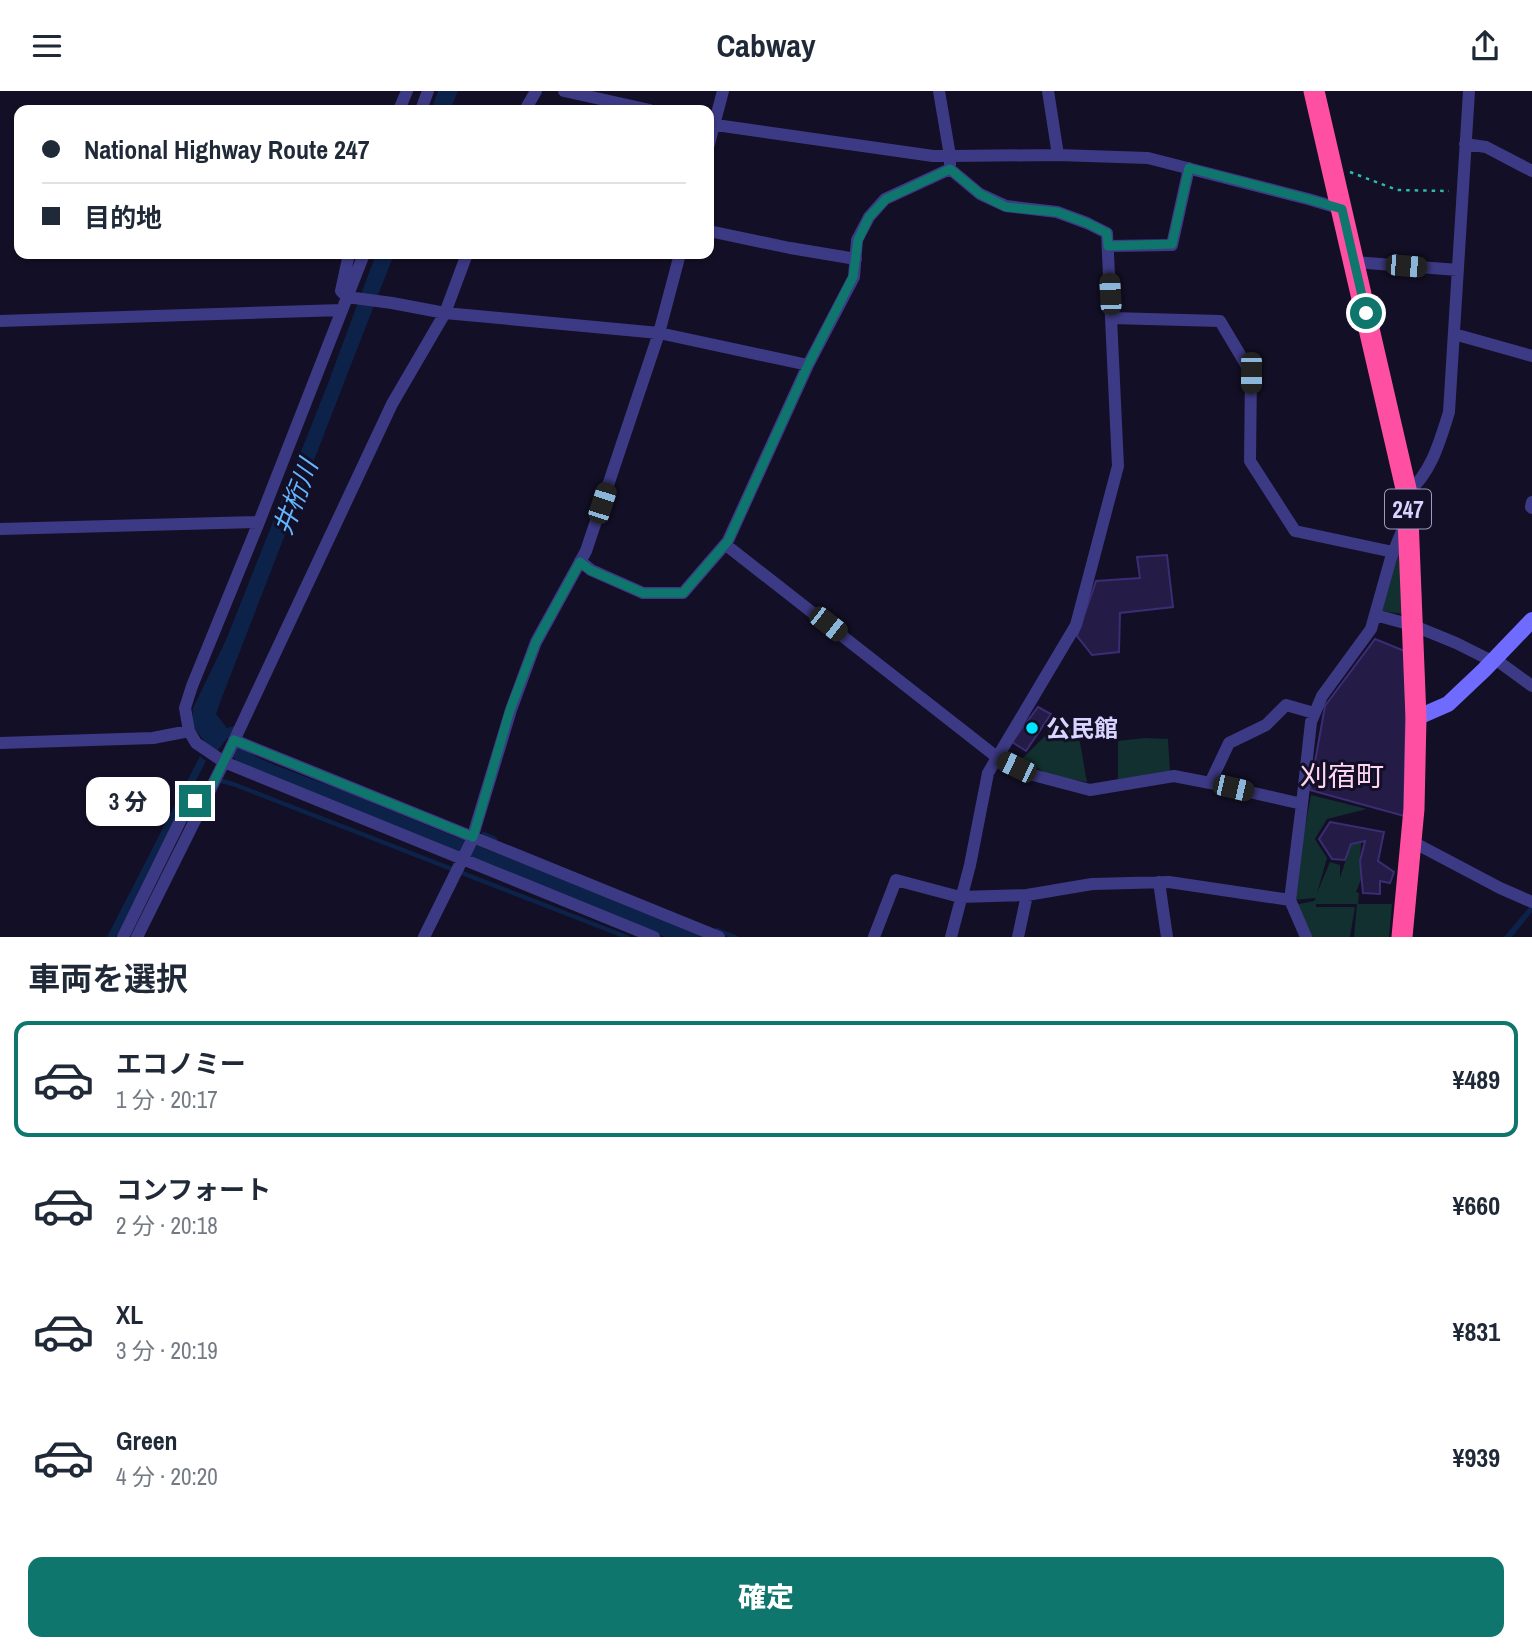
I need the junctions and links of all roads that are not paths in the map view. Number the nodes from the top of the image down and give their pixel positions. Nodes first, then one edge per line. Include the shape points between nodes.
1 (564, 91) edge
2 (723, 91) edge
3 (939, 91) edge
4 (1048, 91) edge
5 (1314, 91) edge
6 (1469, 91) edge
7 (627, 105) edge
8 (714, 116) edge
9 (714, 124) edge
10 (1465, 144) junction
11 (1058, 155) junction
12 (950, 163) junction
13 (1189, 168) junction
14 (1532, 171) edge
15 (1342, 209) junction
16 (714, 232) edge
17 (1108, 246) junction
18 (348, 259) edge
19 (363, 259) edge
20 (465, 259) edge
21 (679, 259) edge
22 (856, 259) junction
23 (1354, 262) junction
24 (1458, 270) junction
25 (352, 297) junction
26 (342, 310) junction
27 (445, 313) junction
28 (1111, 318) junction
29 (0, 321) edge
30 (659, 333) junction
31 (1454, 334) junction
32 (1532, 356) edge
33 (808, 365) junction
34 (1406, 493) junction
35 (1532, 502) edge
36 (1532, 508) edge
37 (1408, 516) junction
38 (259, 522) junction
39 (0, 529) edge
40 (728, 541) junction
41 (1393, 552) junction
42 (580, 562) junction
43 (1375, 615) junction
44 (1532, 620) edge
45 (1412, 625) junction
46 (1494, 660) junction
47 (1532, 685) edge
48 (1314, 713) junction
49 (1416, 718) junction
50 (189, 731) junction
51 (234, 740) junction
52 (0, 743) edge
53 (998, 758) junction
54 (224, 762) junction
55 (1210, 783) junction
56 (208, 794) junction
57 (1302, 804) junction
58 (472, 839) junction
59 (1411, 841) junction
60 (462, 859) junction
61 (1160, 882) junction
62 (1027, 895) junction
63 (960, 897) junction
64 (1290, 900) junction
65 (1532, 902) edge
66 (123, 937) edge
67 (137, 937) edge
68 (424, 937) edge
69 (654, 937) edge
70 (719, 937) edge
71 (874, 937) edge
72 (951, 937) edge
73 (1018, 937) edge
74 (1167, 937) edge
75 (1306, 937) edge
76 (1402, 937) edge

1 - 7 street
2 - 8 street
3 - 12 street
4 - 11 street
5 - 15 highway, 247
6 - 10 street
9 - 12 street via 933,156
10 - 14 street via 1486,147
10 - 24 street
11 - 12 street
11 - 13 street via 1148,158
12 - 17 street via 980,194 1006,207 1057,212 1087,223 1107,233
12 - 22 street via 886,199 869,217 858,240
13 - 15 street
13 - 17 street via 1172,244
15 - 23 highway, 247
16 - 22 street
17 - 28 street
18 - 25 street via 341,291
19 - 25 street
20 - 27 street
21 - 30 street
22 - 33 street via 853,277
23 - 24 street
23 - 34 highway, 247
24 - 31 street
25 - 26 street
25 - 27 street
26 - 29 street
26 - 38 street
27 - 30 street
27 - 51 street via 393,404
28 - 41 street via 1220,321 1251,373 1250,461 1295,531
28 - 53 street via 1118,467 1076,625
30 - 33 street
30 - 42 street
31 - 32 street
31 - 34 street via 1449,412 1437,450 1418,484
33 - 40 street
34 - 37 highway, 247
35 - 36 street
37 - 41 street
37 - 45 highway, 247
38 - 39 street
38 - 50 street via 192,686 185,708
40 - 42 street via 683,593 643,593
40 - 53 street via 726,545
41 - 43 street
42 - 58 street via 536,642 510,710
43 - 45 street
43 - 48 street via 1371,629
44 - 46 main road
45 - 46 street
45 - 49 highway, 247
46 - 47 street
46 - 49 main road via 1448,703
48 - 55 street via 1286,705 1266,725 1229,743
48 - 57 street
49 - 59 highway, 247
50 - 52 street via 153,738
50 - 54 street via 196,743
51 - 54 street
51 - 58 street
53 - 55 street via 1033,775 1090,790 1174,776
53 - 63 street via 988,773
54 - 56 street
54 - 60 street
55 - 57 street
56 - 66 street via 186,811
56 - 67 street
57 - 64 street
58 - 60 street
58 - 70 street
59 - 65 street
59 - 76 highway, 247
60 - 68 street
60 - 69 street
61 - 62 street via 1092,884
61 - 64 street
61 - 74 street
62 - 63 street
62 - 73 street
63 - 71 street via 896,880
63 - 72 street
64 - 75 street

